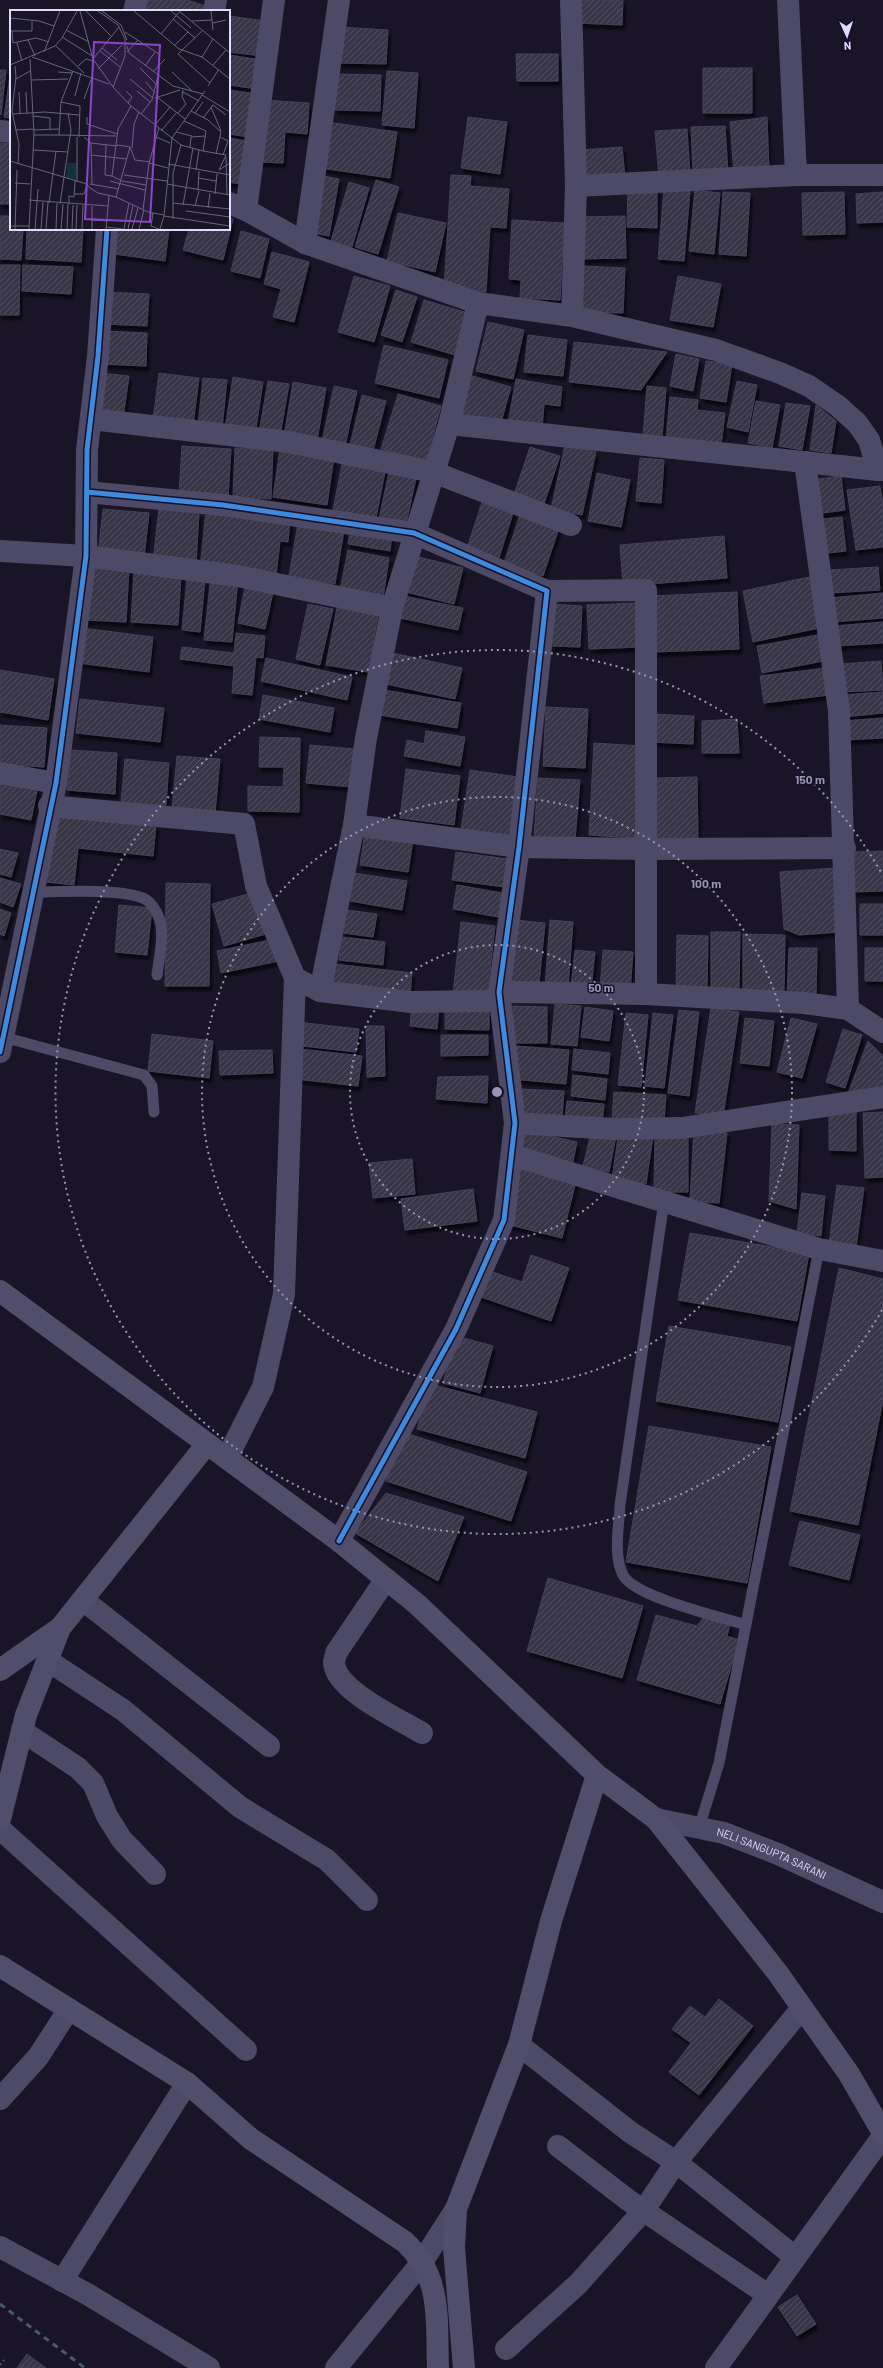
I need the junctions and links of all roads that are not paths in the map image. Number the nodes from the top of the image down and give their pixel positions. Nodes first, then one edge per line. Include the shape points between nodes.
1 (137, 0) edge
2 (216, 0) edge
3 (274, 0) edge
4 (339, 0) edge
5 (571, 0) edge
6 (788, 0) edge
7 (134, 10) edge
8 (214, 10) edge
9 (0, 131) edge
10 (10, 132) edge
11 (796, 175) junction
12 (883, 175) edge
13 (576, 186) junction
14 (238, 206) edge
15 (106, 230) edge
16 (304, 243) junction
17 (478, 303) junction
18 (572, 316) junction
19 (91, 419) junction
20 (449, 424) junction
21 (877, 438) edge
22 (805, 462) junction
23 (881, 470) edge
24 (433, 472) junction
25 (87, 492) junction
26 (571, 525) dead end
27 (414, 533) junction
28 (0, 551) edge
29 (86, 556) junction
30 (547, 591) junction
31 (392, 608) junction
32 (0, 773) edge
33 (56, 783) junction
34 (50, 806) junction
35 (354, 825) junction
36 (519, 847) junction
37 (845, 848) junction
38 (645, 849) junction
39 (32, 892) junction
40 (157, 975) dead end
41 (295, 978) junction
42 (320, 991) junction
43 (646, 994) junction
44 (499, 997) junction
45 (848, 1009) junction
46 (883, 1032) edge
47 (2, 1044) edge
48 (883, 1097) edge
49 (154, 1112) dead end
50 (515, 1123) junction
51 (512, 1155) junction
52 (664, 1200) junction
53 (819, 1249) junction
54 (883, 1261) edge
55 (3, 1299) edge
56 (207, 1444) junction
57 (227, 1458) junction
58 (339, 1541) junction
59 (386, 1579) junction
60 (82, 1600) junction
61 (746, 1625) junction
62 (60, 1628) junction
63 (47, 1660) junction
64 (0, 1670) edge
65 (22, 1731) junction
66 (422, 1732) dead end
67 (269, 1746) dead end
68 (597, 1775) junction
69 (0, 1819) edge
70 (656, 1819) junction
71 (699, 1828) junction
72 (0, 1829) edge
73 (155, 1874) dead end
74 (367, 1900) dead end
75 (883, 1902) edge
76 (0, 1966) edge
77 (802, 2008) junction
78 (69, 2009) junction
79 (519, 2045) junction
80 (246, 2050) dead end
81 (187, 2083) junction
82 (0, 2099) edge
83 (876, 2112) edge
84 (883, 2133) edge
85 (883, 2136) edge
86 (558, 2146) dead end
87 (676, 2162) junction
88 (456, 2209) junction
89 (644, 2210) junction
90 (0, 2247) edge
91 (795, 2258) junction
92 (422, 2262) junction
93 (62, 2281) junction
94 (768, 2295) junction
95 (506, 2350) dead end
96 (209, 2368) edge
97 (336, 2368) edge
98 (438, 2368) edge
99 (464, 2368) edge
100 (716, 2368) edge

1 - 7 street
2 - 8 street
3 - 14 street
4 - 16 street
5 - 13 street
6 - 11 street
9 - 10 street
11 - 12 street
11 - 13 street
13 - 18 street
14 - 16 street
15 - 19 street via 98,356
16 - 17 street
17 - 18 street
17 - 20 street
18 - 21 street via 716,350 780,373 809,386
19 - 24 street via 289,442
19 - 25 street via 87,450
20 - 22 street
20 - 24 street
21 - 23 street
22 - 23 street
22 - 37 street via 839,711
24 - 26 street
24 - 27 street
25 - 27 street via 222,505
25 - 29 street
27 - 30 street
27 - 31 street
28 - 29 street
29 - 31 street via 238,576
29 - 33 street
30 - 36 street
30 - 38 street via 646,590
31 - 35 street via 366,738
32 - 33 street
33 - 34 street
34 - 39 street
34 - 41 street via 244,824 256,886
35 - 36 street
35 - 42 street
36 - 38 street
36 - 44 street
37 - 38 street
37 - 45 street
38 - 43 street
39 - 40 lane via 120,894 144,898 154,906 160,919 161,938
39 - 47 street
41 - 42 street
41 - 57 street via 284,1294 263,1387
42 - 44 street via 411,1002
43 - 44 street
43 - 45 street via 804,1002
44 - 50 street
45 - 46 street
47 - 49 lane via 144,1075 152,1086
48 - 50 street via 682,1128 614,1129
50 - 51 street
51 - 52 street
51 - 58 street via 504,1220 456,1329
52 - 53 street
52 - 61 lane via 620,1505 618,1554 623,1576 634,1587 665,1601
53 - 54 street
53 - 61 lane
55 - 56 street
56 - 57 street
56 - 60 street
57 - 58 street
58 - 59 street
59 - 66 street via 336,1653 334,1663 340,1678 356,1694
59 - 68 street via 418,1605
60 - 62 street
60 - 67 street
61 - 71 lane via 719,1763
62 - 63 street
62 - 64 street
63 - 65 street
63 - 74 street via 123,1710 240,1807 327,1860
65 - 69 street
65 - 73 street via 78,1768 93,1784 107,1816 122,1840
68 - 70 street
68 - 79 street via 551,1921
70 - 71 street, NELI SANGUPTA SARANI
70 - 77 street via 777,1972
71 - 75 street, NELI SANGUPTA SARANI via 724,1833 758,1846
72 - 80 street
76 - 78 street
77 - 83 street
77 - 87 street
78 - 81 street
78 - 82 street via 38,2057
79 - 87 street via 630,2132
79 - 88 street
81 - 92 street via 251,2138 405,2242
81 - 93 street
83 - 84 street
85 - 91 street
86 - 89 street
87 - 89 street
87 - 91 street
88 - 92 street
88 - 99 street via 454,2248
89 - 94 street
89 - 95 street via 578,2284
90 - 93 street
91 - 94 street
92 - 97 street
92 - 98 street via 435,2295
93 - 96 street
94 - 100 street

